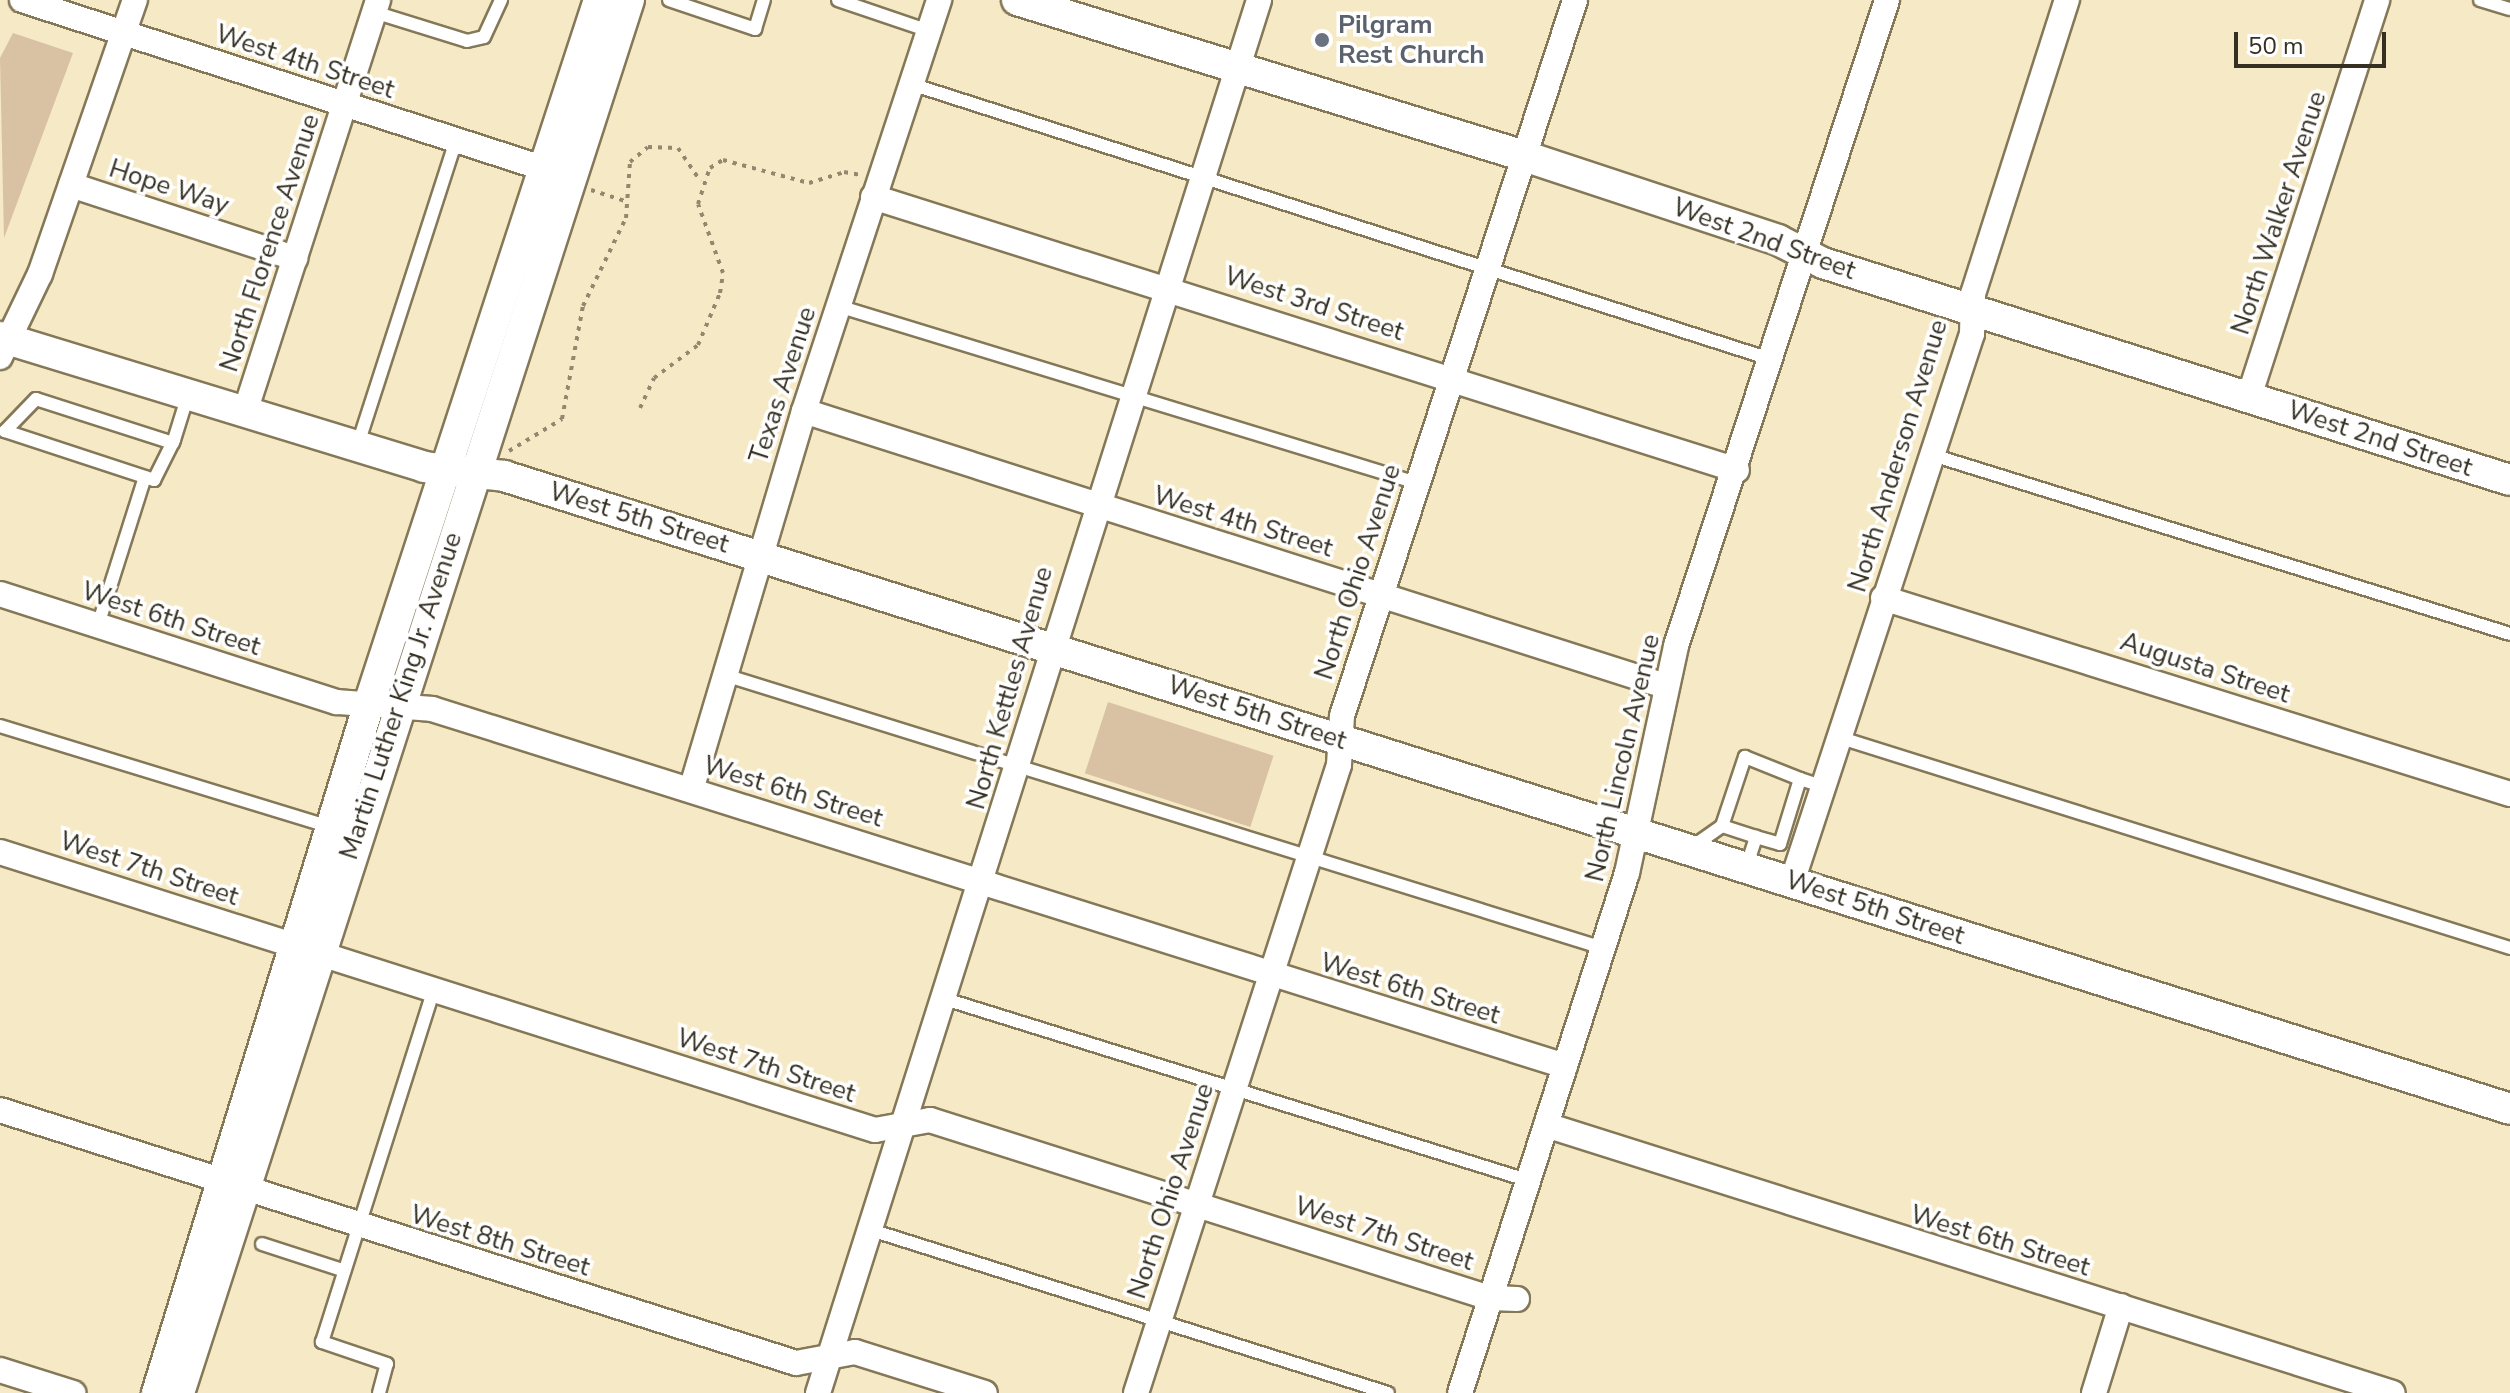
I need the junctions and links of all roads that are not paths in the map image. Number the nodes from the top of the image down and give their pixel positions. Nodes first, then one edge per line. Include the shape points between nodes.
1 (22, 0) edge
2 (135, 0) edge
3 (501, 0) edge
4 (599, 0) edge
5 (629, 0) edge
6 (669, 0) edge
7 (764, 0) edge
8 (838, 0) edge
9 (939, 0) edge
10 (1017, 0) edge
11 (1259, 0) edge
12 (1575, 0) edge
13 (1887, 0) edge
14 (2067, 0) edge
15 (2377, 0) edge
16 (2480, 0) edge
17 (376, 6) edge
18 (2510, 9) edge
19 (929, 31) junction
20 (124, 33) junction
21 (1237, 68) junction
22 (911, 84) junction
23 (345, 104) junction
24 (456, 140) junction
25 (1521, 155) junction
26 (566, 178) junction
27 (1200, 179) junction
28 (71, 185) junction
29 (868, 187) junction
30 (1805, 253) junction
31 (295, 258) junction
32 (1484, 271) junction
33 (1166, 286) junction
34 (838, 306) junction
35 (1971, 308) junction
36 (3, 345) edge
37 (1770, 359) junction
38 (1449, 376) junction
39 (188, 395) junction
40 (2249, 397) junction
41 (1129, 400) junction
42 (804, 411) junction
43 (245, 412) junction
44 (2, 430) edge
45 (173, 443) junction
46 (357, 447) junction
47 (1929, 454) junction
48 (474, 466) junction
49 (1737, 470) junction
50 (145, 477) junction
51 (2510, 480) edge
52 (1417, 483) junction
53 (1095, 505) junction
54 (762, 556) junction
55 (0, 594) edge
56 (1382, 594) junction
57 (1883, 598) junction
58 (98, 625) junction
59 (2510, 634) edge
60 (1049, 647) junction
61 (728, 676) junction
62 (1665, 686) junction
63 (384, 705) junction
64 (0, 726) edge
65 (1838, 737) junction
66 (1342, 740) junction
67 (1018, 765) junction
68 (1811, 782) junction
69 (691, 790) junction
70 (2510, 794) edge
71 (1722, 826) junction
72 (1798, 827) junction
73 (343, 831) junction
74 (1636, 832) junction
75 (1756, 837) junction
76 (1689, 849) junction
77 (0, 852) edge
78 (1309, 857) junction
79 (1746, 868) junction
80 (982, 879) junction
81 (1792, 882) junction
82 (1603, 948) junction
83 (2510, 948) edge
84 (305, 950) junction
85 (1271, 975) junction
86 (434, 988) junction
87 (945, 999) junction
88 (1565, 1066) junction
89 (1235, 1086) junction
90 (2510, 1109) edge
91 (0, 1110) edge
92 (1546, 1125) junction
93 (905, 1129) junction
94 (1527, 1180) junction
95 (231, 1185) junction
96 (1196, 1203) junction
97 (356, 1225) junction
98 (871, 1230) junction
99 (262, 1244) dead end
100 (342, 1270) junction
101 (1490, 1298) junction
102 (1517, 1299) dead end
103 (2121, 1306) junction
104 (1159, 1320) junction
105 (828, 1361) junction
106 (0, 1370) edge
107 (73, 1393) edge
108 (157, 1393) edge
109 (179, 1393) edge
110 (379, 1393) edge
111 (818, 1393) edge
112 (985, 1393) edge
113 (1136, 1393) edge
114 (1388, 1393) edge
115 (1460, 1393) edge
116 (2094, 1393) edge
117 (2393, 1393) edge

1 - 20 street, West 4th Street
2 - 20 street
3 - 17 lane via 484,37 467,41
4 - 26 street, Martin Luther King Jr. Avenue
5 - 26 street, Martin Luther King Jr. Avenue
6 - 7 lane via 755,29
8 - 19 lane
9 - 19 street, Texas Avenue
10 - 21 street, West 2nd Street
11 - 21 street, North Kettles Avenue
12 - 25 street, North Ohio Avenue
13 - 30 street, North Lincoln Avenue
14 - 35 street, North Anderson Avenue
15 - 40 street, North Walker Avenue
16 - 18 lane
17 - 23 street, North Florence Avenue
19 - 22 street, Texas Avenue
20 - 23 street, West 4th Street
20 - 28 street
21 - 25 street, West 2nd Street
21 - 27 street, North Kettles Avenue
22 - 27 lane
22 - 29 street, Texas Avenue
23 - 24 street, West 4th Street
23 - 31 street, North Florence Avenue
24 - 26 street, West 4th Street
24 - 46 lane
25 - 30 street, West 2nd Street
25 - 32 street, North Ohio Avenue
26 - 48 street, Martin Luther King Jr. Avenue
27 - 32 lane
27 - 33 street, North Kettles Avenue
28 - 31 street, Hope Way
28 - 36 street
29 - 33 street, West 3rd Street
29 - 34 street, Texas Avenue
30 - 35 street, West 2nd Street
30 - 37 street, North Lincoln Avenue
31 - 43 street, North Florence Avenue
32 - 37 lane
32 - 38 street, North Ohio Avenue
33 - 38 street, West 3rd Street
33 - 41 street, North Kettles Avenue
34 - 41 lane
34 - 42 street, Texas Avenue
35 - 40 street, West 2nd Street
35 - 47 street, North Anderson Avenue via 1972,334
36 - 39 street, West 5th Street
37 - 49 street, North Lincoln Avenue
38 - 49 street, West 3rd Street
38 - 52 street, North Ohio Avenue
39 - 43 street, West 5th Street
39 - 45 lane
40 - 51 street, West 2nd Street
41 - 52 lane
41 - 53 street, North Kettles Avenue
42 - 53 street, West 4th Street
42 - 54 street, Texas Avenue
43 - 46 street, West 5th Street
44 - 45 lane via 36,399
44 - 50 lane
45 - 50 lane via 154,480
46 - 48 street, West 5th Street
47 - 57 street, North Anderson Avenue
47 - 59 lane
48 - 54 street, West 5th Street
48 - 63 street, Martin Luther King Jr. Avenue
49 - 62 street, North Lincoln Avenue
50 - 58 lane
52 - 56 street, North Ohio Avenue
53 - 56 street, West 4th Street
53 - 60 street, North Kettles Avenue
54 - 60 street, West 5th Street
54 - 61 street, Texas Avenue
55 - 58 street, West 6th Street
56 - 62 street, West 4th Street
56 - 66 street, North Ohio Avenue via 1342,716
57 - 65 street, North Anderson Avenue
57 - 70 street, Augusta Street
58 - 63 street, West 6th Street via 337,702
60 - 66 street, West 5th Street
60 - 67 street, North Kettles Avenue via 1048,673
61 - 67 lane
61 - 69 street, Texas Avenue
62 - 74 street, North Lincoln Avenue
63 - 69 street, West 6th Street via 432,709
63 - 73 street, Martin Luther King Jr. Avenue
64 - 73 lane
65 - 68 street, North Anderson Avenue
65 - 83 lane
66 - 74 street, West 5th Street
66 - 78 street, North Ohio Avenue
67 - 78 lane
67 - 80 street, North Kettles Avenue
68 - 71 lane via 1745,757
68 - 72 street, North Anderson Avenue
69 - 80 street, West 6th Street
71 - 75 lane
71 - 76 lane
72 - 75 lane via 1780,844
72 - 81 street, North Anderson Avenue
73 - 84 street, Martin Luther King Jr. Avenue
74 - 76 street, West 5th Street
74 - 82 street, North Lincoln Avenue
75 - 79 lane
76 - 79 street, West 5th Street
77 - 84 street, West 7th Street
78 - 82 lane
78 - 85 street, North Ohio Avenue
79 - 81 street, West 5th Street
80 - 85 street, West 6th Street
80 - 87 street, North Kettles Avenue
81 - 90 street, West 5th Street
82 - 88 street, North Lincoln Avenue
84 - 86 street, West 7th Street
84 - 95 street, Martin Luther King Jr. Avenue
85 - 88 street, West 6th Street
85 - 89 street, North Ohio Avenue
86 - 93 street, West 7th Street via 875,1130
86 - 97 lane
87 - 89 lane
87 - 93 street, North Kettles Avenue
88 - 92 street, North Lincoln Avenue
89 - 94 lane
89 - 96 street, North Ohio Avenue
91 - 95 street, West 8th Street
92 - 94 street, North Lincoln Avenue
92 - 103 street, West 6th Street
93 - 96 street, West 7th Street via 930,1120
93 - 98 street, North Kettles Avenue
94 - 101 street, North Lincoln Avenue
95 - 97 street, West 8th Street
95 - 108 street, Martin Luther King Jr. Avenue
95 - 109 street, Martin Luther King Jr. Avenue
96 - 101 street, West 7th Street
96 - 104 street, North Ohio Avenue
97 - 100 lane
97 - 105 street, West 8th Street via 796,1363
98 - 104 lane
98 - 105 street, North Kettles Avenue
99 - 100 lane
100 - 110 lane via 322,1342 387,1364
101 - 102 street, West 7th Street
101 - 115 street, North Lincoln Avenue
103 - 116 street
103 - 117 street, West 6th Street
104 - 113 street, North Ohio Avenue
104 - 114 lane
105 - 111 street, North Kettles Avenue
105 - 112 street, West 8th Street via 855,1352
106 - 107 street

